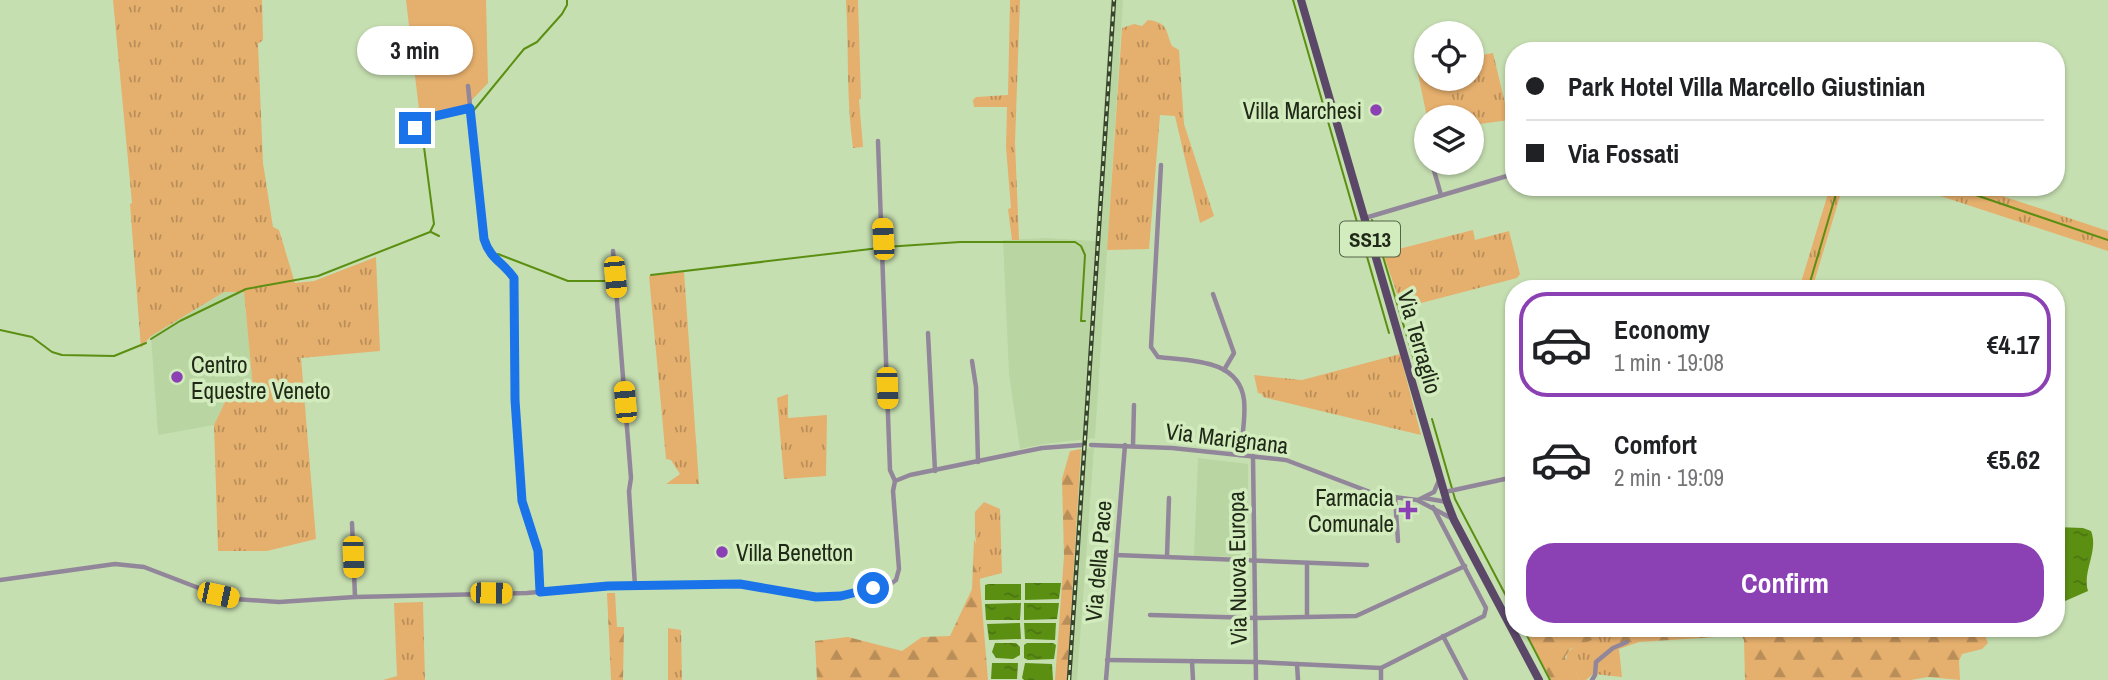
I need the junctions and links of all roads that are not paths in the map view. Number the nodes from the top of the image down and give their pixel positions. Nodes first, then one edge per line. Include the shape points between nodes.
1 (1301, 0) edge
2 (468, 86) dead end
3 (470, 111) junction
4 (415, 128) dead end
5 (878, 141) dead end
6 (1161, 165) dead end
7 (1435, 175) edge
8 (1505, 177) edge
9 (1441, 195) junction
10 (1364, 218) junction
11 (613, 251) dead end
12 (1213, 294) dead end
13 (928, 333) dead end
14 (972, 361) dead end
15 (1224, 370) junction
16 (1135, 405) dead end
17 (1082, 445) dead end
18 (1091, 445) dead end
19 (1133, 445) junction
20 (1125, 448) junction
21 (1240, 455) junction
22 (1253, 456) junction
23 (978, 462) junction
24 (935, 471) junction
25 (1440, 478) junction
26 (1505, 479) edge
27 (895, 481) junction
28 (1449, 491) junction
29 (1395, 497) junction
30 (1169, 498) dead end
31 (1420, 499) junction
32 (1447, 502) junction
33 (1433, 507) junction
34 (1454, 520) junction
35 (352, 523) dead end
36 (1398, 541) dead end
37 (1116, 555) junction
38 (1167, 556) junction
39 (1254, 559) junction
40 (1307, 563) junction
41 (1367, 565) dead end
42 (1465, 566) junction
43 (0, 580) edge
44 (635, 586) junction
45 (540, 592) junction
46 (355, 597) junction
47 (1150, 615) dead end
48 (1505, 616) edge
49 (1255, 618) junction
50 (1307, 618) junction
51 (1443, 636) junction
52 (1516, 637) edge
53 (1626, 642) dead end
54 (1107, 660) junction
55 (1192, 662) junction
56 (1256, 662) junction
57 (1297, 664) junction
58 (1381, 668) junction
59 (1106, 680) edge
60 (1193, 680) edge
61 (1256, 680) edge
62 (1298, 680) edge
63 (1381, 680) edge
64 (1466, 680) edge
65 (1539, 680) edge
66 (1592, 680) edge

1 - 10 main road, Via Terraglio / SS13
2 - 3 street
3 - 4 street via 418,120
3 - 45 street via 484,239 488,252 514,278 522,501 538,551
5 - 27 street via 890,470
6 - 15 street via 1152,347 1158,357 1197,361
7 - 9 street
8 - 9 street
9 - 10 street
10 - 25 main road, Via Terraglio / SS13
11 - 44 street
12 - 15 street via 1234,353
13 - 24 street
14 - 23 street
15 - 21 street via 1235,379 1244,400
16 - 19 street, Via Marignana
17 - 23 street
18 - 20 street, Via Marignana
19 - 20 street, Via Marignana
19 - 21 street, Via Marignana
20 - 37 street, Via della Pace
21 - 22 street, Via Marignana
22 - 29 street, Via Marignana via 1286,460 1378,495
22 - 39 street, Via Nuova Europa
23 - 24 street
24 - 27 street
25 - 28 main road, Via Terraglio / SS13
25 - 31 street via 1434,492
26 - 28 street
27 - 44 street via 899,569 892,583 860,593 816,597 740,584
28 - 32 main road, Via Terraglio / SS13
29 - 31 street, Via Marignana
29 - 36 street
30 - 38 street
31 - 32 street, Via Marignana
31 - 33 street, Via Marignana
32 - 33 street
32 - 34 main road, Via Terraglio / SS13
33 - 34 street, Via Marignana
33 - 42 street
34 - 48 main road, Via Terraglio / SS13
35 - 46 street
37 - 38 street
37 - 54 street, Via della Pace
38 - 39 street
39 - 40 street
39 - 49 street, Via Nuova Europa
40 - 41 street
40 - 50 street
42 - 50 street via 1365,613
42 - 51 street via 1486,608 1484,616
43 - 46 street via 131,564 235,599 279,602
44 - 45 street
45 - 46 street
47 - 49 street
49 - 50 street
49 - 56 street, Via Nuova Europa
51 - 58 street
51 - 64 street
52 - 65 main road, Via Terraglio / SS13
53 - 66 street via 1596,662
54 - 55 street
54 - 59 street, Via della Pace
55 - 56 street
55 - 60 street
56 - 57 street
56 - 61 street, Via Nuova Europa
57 - 58 street
57 - 62 street
58 - 63 street

